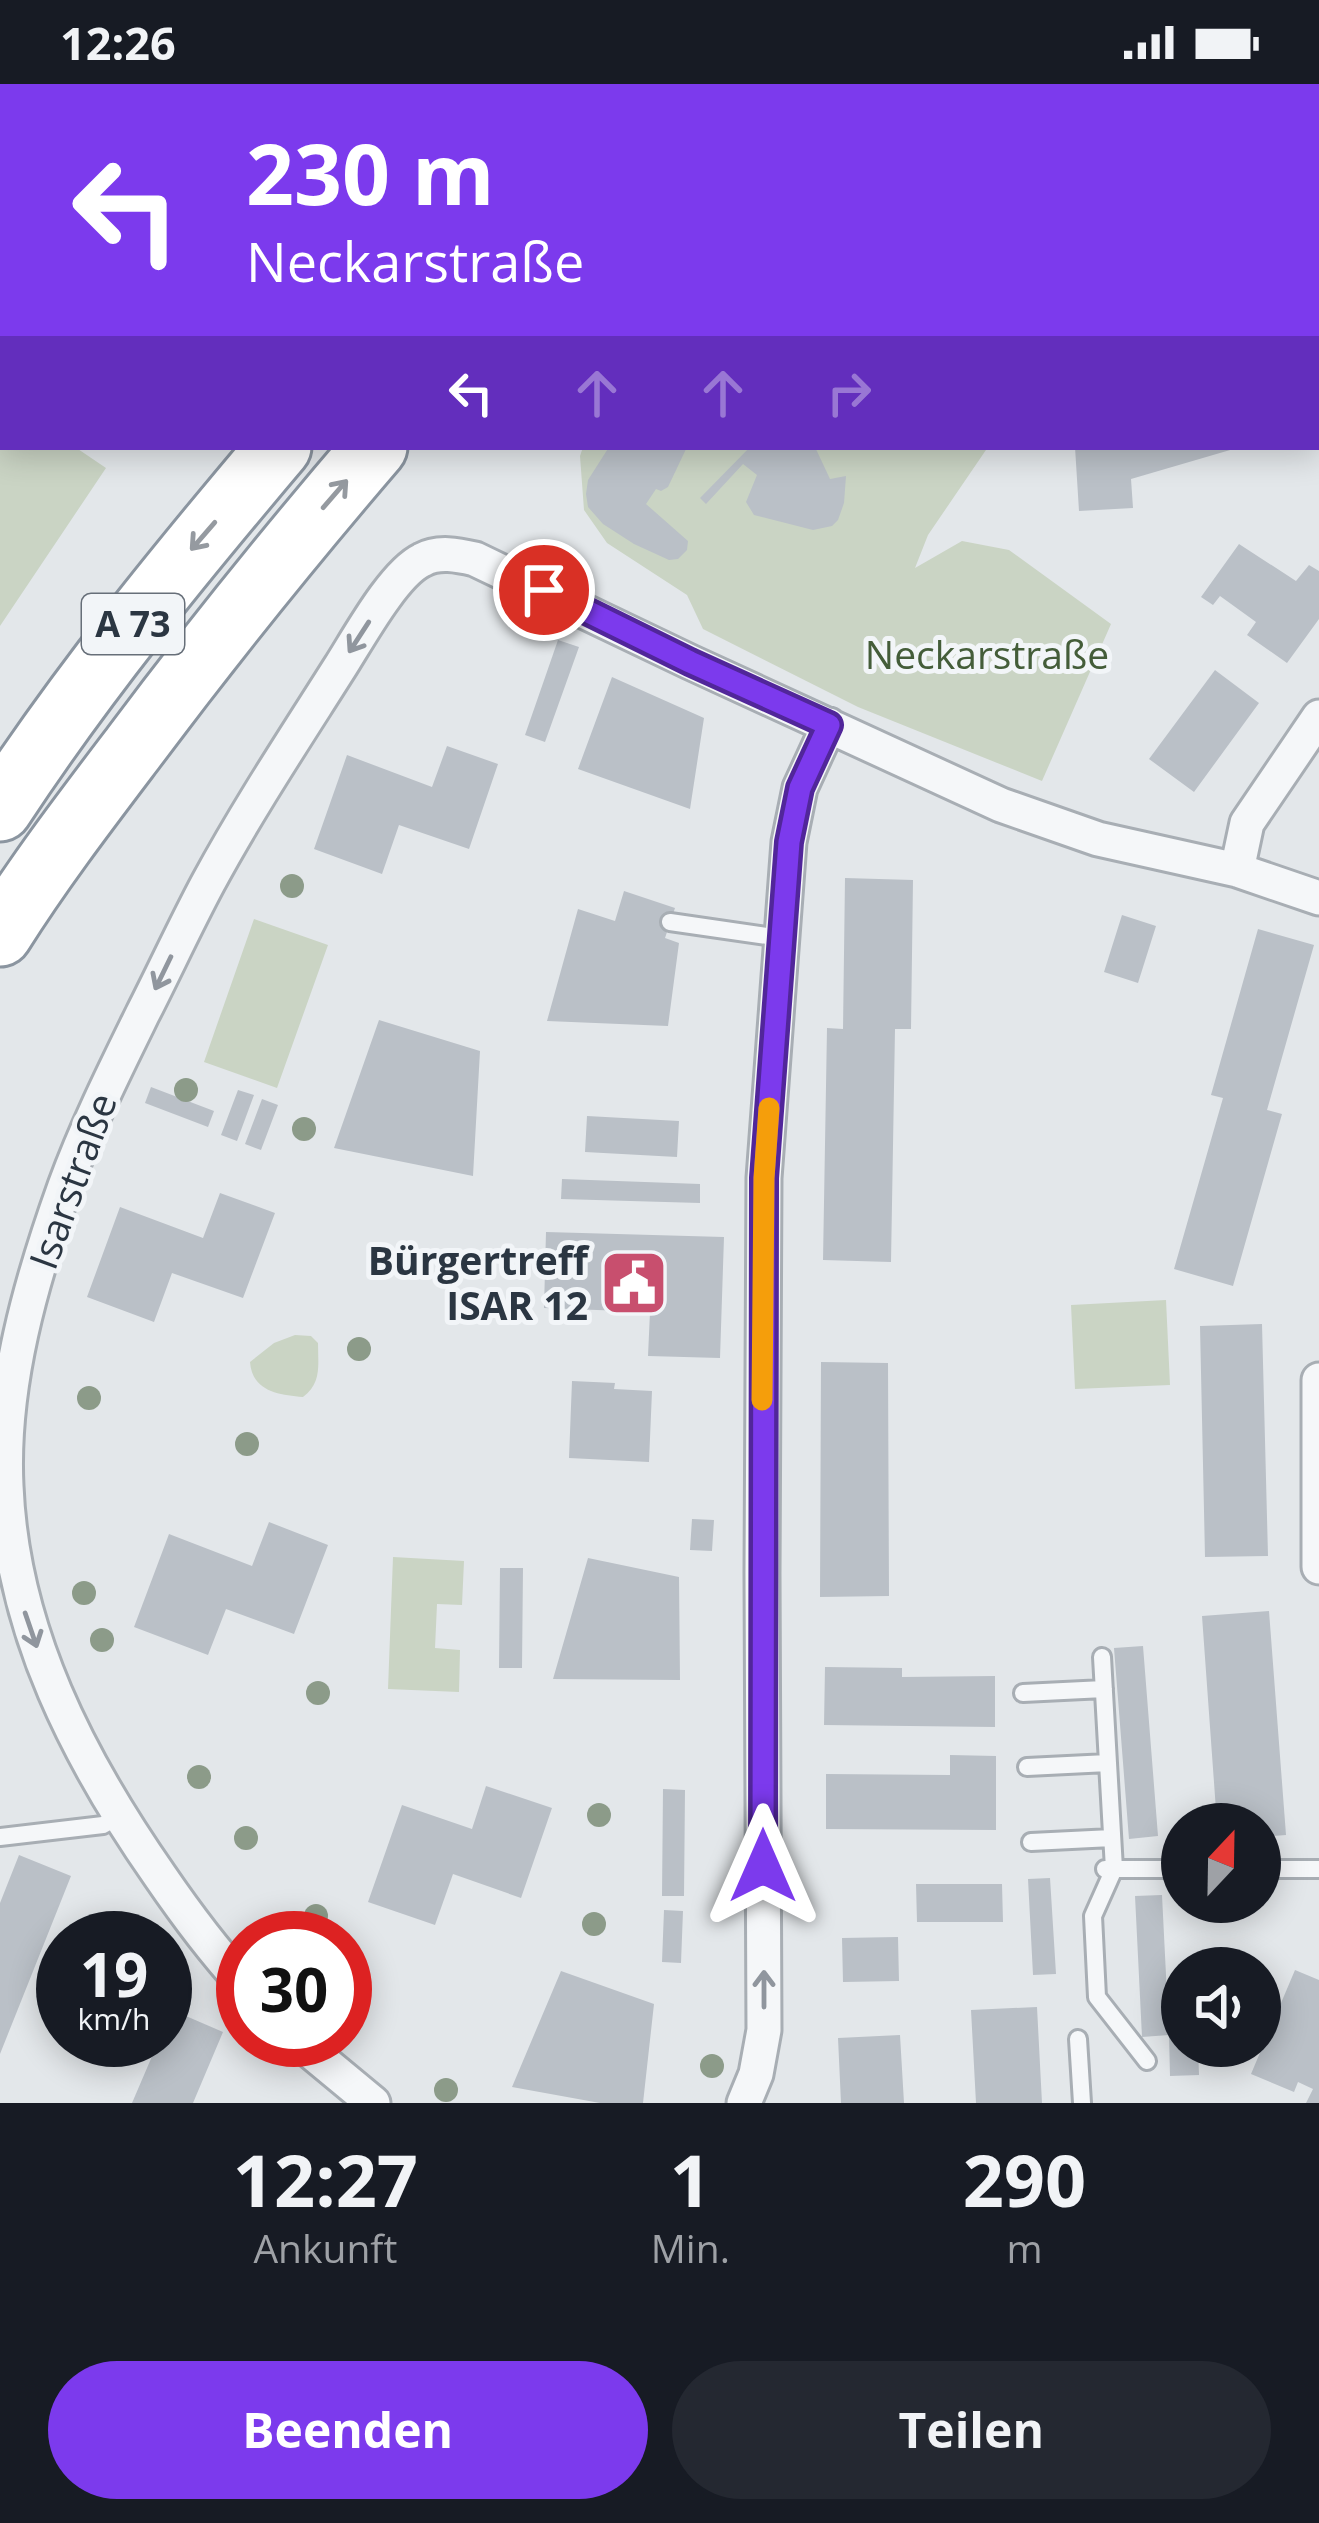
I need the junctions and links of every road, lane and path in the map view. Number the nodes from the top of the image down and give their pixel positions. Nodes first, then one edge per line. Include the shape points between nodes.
1 (276, 450) edge
2 (372, 450) edge
3 (1319, 717) edge
4 (829, 725) junction
5 (132, 750) junction
6 (0, 809) edge
7 (1237, 870) junction
8 (1319, 898) edge
9 (670, 922) dead end
10 (0, 934) edge
11 (781, 938) junction
12 (0, 983) edge
13 (1319, 1380) edge
14 (1319, 1567) edge
15 (1102, 1657) dead end
16 (1104, 1689) junction
17 (1023, 1693) dead end
18 (1108, 1763) junction
19 (1028, 1767) dead end
20 (119, 1816) junction
21 (0, 1838) edge
22 (1112, 1838) junction
23 (1031, 1842) dead end
24 (1109, 1869) junction
25 (1161, 1869) edge
26 (1281, 1869) edge
27 (1319, 1869) edge
28 (216, 1954) edge
29 (1078, 2039) dead end
30 (1148, 2061) dead end
31 (330, 2067) edge
32 (373, 2103) edge
33 (744, 2103) edge
34 (1082, 2103) edge

1 -> 6 highway, A 73 via 167,579
5 -> 2 highway, A 73
3 - 7 street via 1247,824
4 - 7 street via 1040,820
4 - 11 street via 794,813
4 -> 20 street, Isarstraße via 475,559 422,560 374,614 208,884 98,1106 65,1186 20,1342 5,1450 23,1607 54,1696
5 - 10 highway, A 73
5 - 12 highway via 74,868
7 - 8 street
9 - 11 lane
33 -> 11 street via 764,2030 764,1178
13 - 14 street
15 - 16 lane
16 - 17 lane
16 - 18 lane
18 - 19 lane
18 - 22 lane
20 - 21 lane
20 - 28 street, Isarstraße
22 - 23 lane
22 - 24 lane
24 - 25 lane
24 - 30 lane via 1093,1916 1097,1997
26 - 27 lane
29 - 34 lane
31 - 32 street

